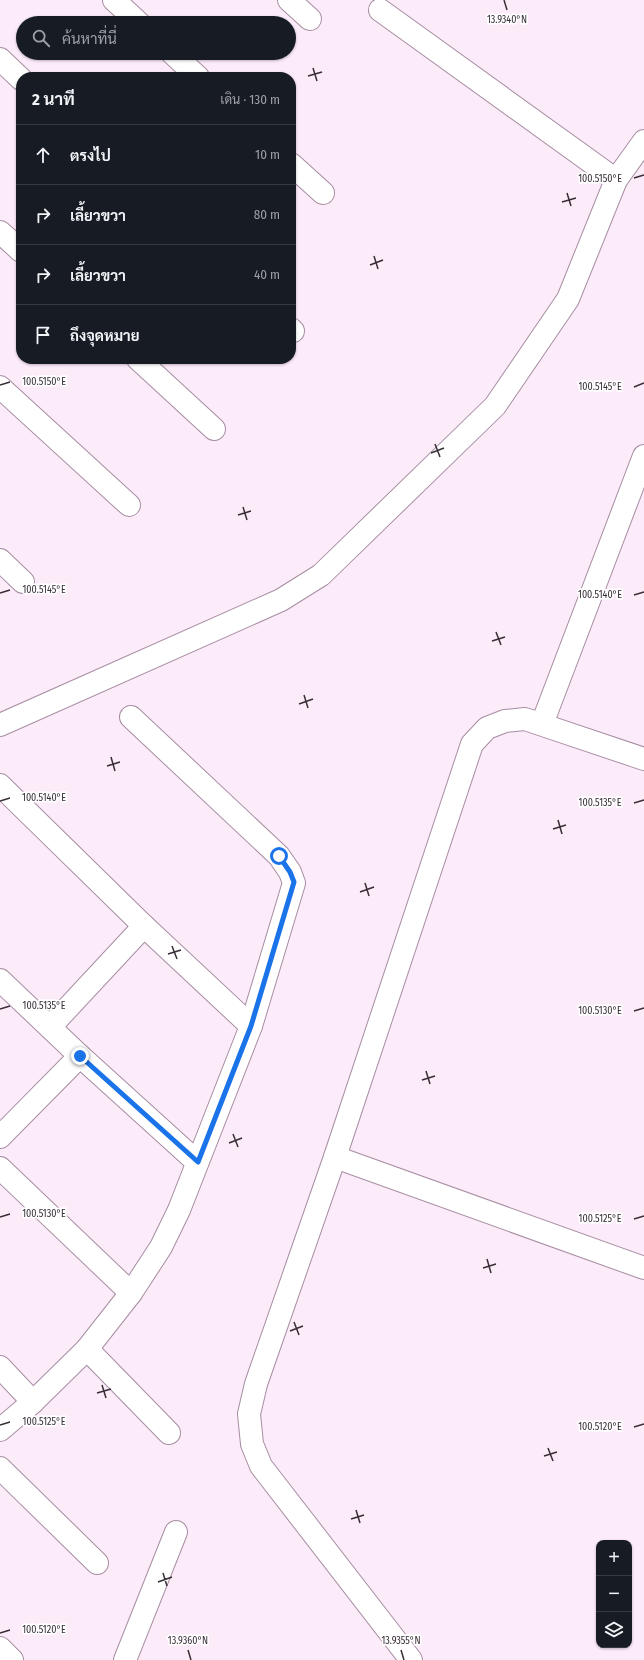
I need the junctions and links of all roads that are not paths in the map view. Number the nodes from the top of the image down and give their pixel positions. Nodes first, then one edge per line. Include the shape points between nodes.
1 (114, 0) edge
2 (289, 0) edge
3 (380, 10) dead end
4 (131, 16) edge
5 (310, 19) dead end
6 (0, 59) edge
7 (180, 60) edge
8 (193, 72) edge
9 (16, 74) edge
10 (644, 141) edge
11 (296, 169) edge
12 (616, 180) junction
13 (323, 194) dead end
14 (0, 232) edge
15 (16, 246) edge
16 (143, 364) edge
17 (0, 387) edge
18 (214, 429) dead end
19 (644, 456) edge
20 (129, 505) dead end
21 (0, 560) edge
22 (24, 582) dead end
23 (131, 717) dead end
24 (542, 724) junction
25 (0, 725) edge
26 (644, 759) edge
27 (0, 785) edge
28 (144, 926) junction
29 (0, 980) edge
30 (251, 1026) junction
31 (50, 1027) junction
32 (80, 1056) junction
33 (0, 1137) edge
34 (335, 1157) junction
35 (198, 1162) junction
36 (0, 1168) edge
37 (644, 1268) edge
38 (131, 1293) junction
39 (87, 1349) junction
40 (0, 1367) edge
41 (33, 1402) junction
42 (0, 1430) edge
43 (169, 1432) dead end
44 (0, 1468) edge
45 (176, 1532) dead end
46 (97, 1563) dead end
47 (0, 1648) edge
48 (12, 1660) edge
49 (125, 1660) edge
50 (411, 1660) edge

1 - 4 street
2 - 5 street
3 - 12 street
6 - 9 street
7 - 8 street
10 - 12 street
11 - 13 street
12 - 25 street via 568,299 495,406 321,575 281,600
14 - 15 street
16 - 18 street
17 - 20 street
19 - 24 street
21 - 22 street
23 - 30 street via 279,856 294,882
24 - 26 street
24 - 34 street via 525,719 505,721 487,728 472,744
27 - 28 street
28 - 30 street
28 - 31 street
29 - 31 street
30 - 35 street
31 - 32 street
32 - 33 street
32 - 35 street
34 - 37 street
34 - 50 street via 256,1384 250,1414 252,1444 261,1466
35 - 38 street via 161,1247
36 - 38 street
38 - 39 street
39 - 41 street
39 - 43 street
40 - 41 street
41 - 42 street
44 - 46 street
45 - 49 street
47 - 48 street

